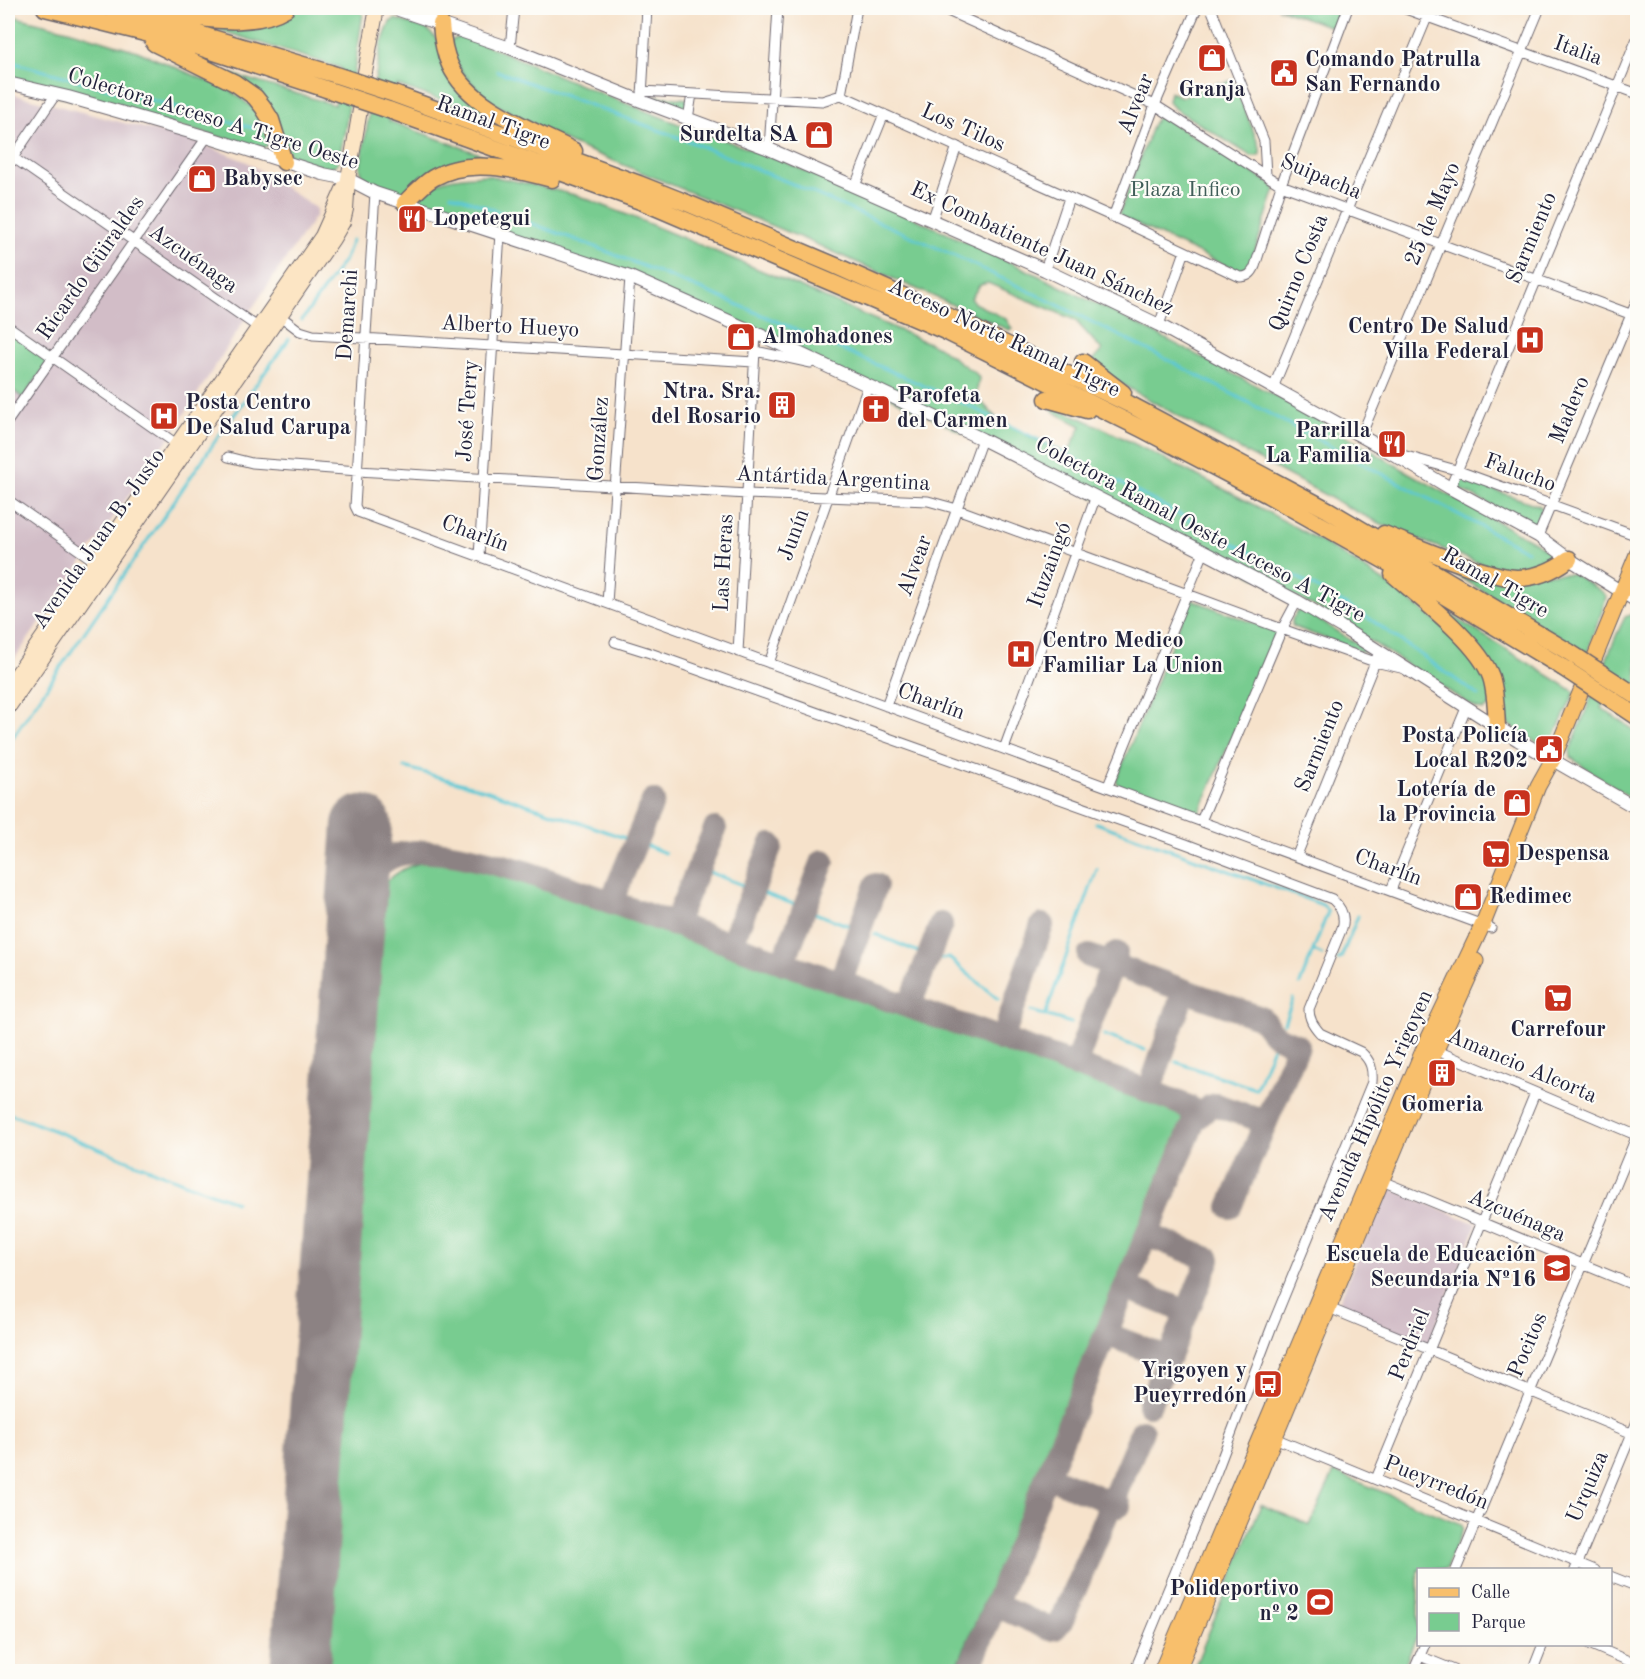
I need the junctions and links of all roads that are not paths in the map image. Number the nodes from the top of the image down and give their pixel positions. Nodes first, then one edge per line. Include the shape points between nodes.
1 (45, 8) edge
2 (111, 8) edge
3 (286, 8) edge
4 (377, 8) edge
5 (393, 8) edge
6 (514, 8) edge
7 (647, 8) edge
8 (778, 8) edge
9 (857, 8) edge
10 (941, 8) edge
11 (1197, 8) edge
12 (1211, 8) edge
13 (1348, 8) edge
14 (1403, 8) edge
15 (1540, 8) edge
16 (1429, 12) edge
17 (97, 21) junction
18 (441, 24) junction
19 (1638, 36) edge
20 (510, 48) junction
21 (1521, 51) junction
22 (365, 72) dead end
23 (328, 81) junction
24 (8, 83) edge
25 (1617, 86) junction
26 (56, 94) junction
27 (692, 94) junction
28 (841, 94) junction
29 (1638, 94) edge
30 (642, 96) junction
31 (772, 99) junction
32 (392, 102) junction
33 (1155, 105) junction
34 (360, 110) dead end
35 (884, 114) junction
36 (688, 118) junction
37 (207, 137) junction
38 (957, 146) junction
39 (769, 149) junction
40 (9, 159) edge
41 (284, 162) junction
42 (1266, 175) junction
43 (348, 178) junction
44 (639, 184) junction
45 (1281, 185) junction
46 (855, 186) junction
47 (375, 193) junction
48 (1070, 198) junction
49 (405, 202) junction
50 (643, 202) junction
51 (1346, 209) junction
52 (1113, 217) junction
53 (932, 221) junction
54 (500, 233) junction
55 (134, 241) junction
56 (1442, 244) junction
57 (1185, 251) junction
58 (1045, 270) junction
59 (630, 277) junction
60 (1536, 279) junction
61 (842, 287) junction
62 (1638, 298) edge
63 (276, 313) junction
64 (1634, 315) edge
65 (954, 319) junction
66 (1159, 325) junction
67 (8, 326) edge
68 (263, 331) junction
69 (756, 333) junction
70 (1011, 335) dead end
71 (366, 339) junction
72 (492, 345) junction
73 (965, 349) dead end
74 (755, 351) junction
75 (625, 354) junction
76 (52, 357) junction
77 (754, 362) junction
78 (1083, 362) dead end
79 (824, 366) junction
80 (868, 386) junction
81 (1273, 388) junction
82 (1047, 399) dead end
83 (8, 421) edge
84 (1165, 423) junction
85 (1142, 429) junction
86 (1361, 436) junction
87 (982, 439) junction
88 (178, 445) junction
89 (1388, 451) junction
90 (228, 457) dead end
91 (1456, 470) junction
92 (358, 471) junction
93 (483, 479) junction
94 (615, 486) junction
95 (1450, 489) junction
96 (747, 494) junction
97 (1096, 496) junction
98 (828, 497) junction
99 (8, 500) edge
100 (1552, 505) junction
101 (957, 509) junction
102 (1328, 510) junction
103 (358, 512) joint
104 (1336, 533) junction
105 (1538, 536) junction
106 (1638, 536) edge
107 (1076, 552) junction
108 (1204, 552) junction
109 (1638, 552) edge
110 (479, 556) junction
111 (1569, 559) junction
112 (96, 562) junction
113 (1622, 592) junction
114 (1187, 594) junction
115 (1297, 601) junction
116 (1638, 602) edge
117 (607, 603) junction
118 (1282, 629) junction
119 (615, 642) dead end
120 (738, 652) junction
121 (1377, 656) junction
122 (1565, 660) junction
123 (769, 663) junction
124 (14, 679) edge
125 (1614, 692) junction
126 (1638, 697) edge
127 (886, 706) junction
128 (8, 708) edge
129 (1466, 708) junction
130 (1638, 717) edge
131 (1497, 727) junction
132 (1004, 749) junction
133 (1553, 759) junction
134 (1108, 786) junction
135 (1638, 809) edge
136 (1201, 820) junction
137 (1297, 855) junction
138 (1391, 890) junction
139 (1487, 926) junction
140 (1431, 1048) junction
141 (1535, 1093) junction
142 (1637, 1135) edge
143 (1382, 1181) junction
144 (1482, 1222) junction
145 (1583, 1264) junction
146 (1339, 1265) junction
147 (1638, 1287) edge
148 (1329, 1308) junction
149 (1429, 1350) junction
150 (1530, 1392) junction
151 (1638, 1419) edge
152 (1268, 1435) junction
153 (1634, 1435) edge
154 (1376, 1479) junction
155 (1476, 1521) junction
156 (1576, 1566) edge
157 (1456, 1568) edge
158 (1612, 1576) edge
159 (1638, 1587) edge
160 (1424, 1646) edge
161 (1542, 1646) edge
162 (1594, 1646) edge
163 (1420, 1656) junction
164 (1638, 1665) edge
165 (1134, 1671) edge
166 (1161, 1671) edge
167 (1177, 1671) edge
168 (1413, 1671) edge
169 (1459, 1671) edge
170 (1532, 1671) edge

1 - 17 highway
2 - 3 highway via 220,20 264,17
2 - 23 highway
4 - 22 main road
5 - 18 street, Ex Combatiente Juan Sánchez
6 - 20 street
7 - 30 street
8 - 31 street
9 - 28 street
10 - 33 street, Suipacha
11 - 33 street, Alvear
12 - 42 street via 1264,141
13 - 45 street
14 - 16 street, Italia
15 - 21 street, 25 de Mayo
16 - 21 street, Italia
16 - 51 street, Quirno Costa
17 - 23 highway
17 - 41 highway via 155,43 245,89 271,120
18 - 20 street, Ex Combatiente Juan Sánchez
18 - 44 highway via 450,67 477,98 504,116
19 - 25 street, Sarmiento
20 - 30 street, Ex Combatiente Juan Sánchez
21 - 25 street, Italia
21 - 56 street, 25 de Mayo
23 - 32 highway, Ramal Tigre, bridge
24 - 26 street, Colectora Acceso A Tigre Oeste
25 - 29 street, Italia
25 - 60 street, Sarmiento
26 - 37 street, Colectora Acceso A Tigre Oeste
26 - 40 street
27 - 30 street
27 - 31 street
27 - 36 street
28 - 31 street via 822,101
28 - 35 street, Los Tilos
30 - 36 street, Ex Combatiente Juan Sánchez
31 - 39 street
32 - 44 highway, Ramal Tigre
32 - 50 highway, Ramal Tigre
33 - 42 street, Suipacha
33 - 52 street, Alvear
34 - 43 main road, Avenida Juan B. Justo
35 - 38 street, Los Tilos
35 - 46 street
36 - 39 street, Ex Combatiente Juan Sánchez
37 - 41 street, Colectora Acceso A Tigre Oeste
37 - 55 street, Ricardo Güiraldes
38 - 48 street, Los Tilos
38 - 53 street
39 - 46 street, Ex Combatiente Juan Sánchez
40 - 55 street, Azcuénaga
41 - 43 street, Colectora Acceso A Tigre Oeste
42 - 45 street, Suipacha
43 - 47 street, Colectora Acceso A Tigre Oeste
43 - 63 main road, Avenida Juan B. Justo via 343,222
44 - 65 highway, Acceso Norte Ramal Tigre
45 - 51 street, Suipacha
45 - 57 street, Los Tilos via 1250,275 1240,277
46 - 53 street, Ex Combatiente Juan Sánchez
47 - 49 street, Colectora Acceso A Tigre Oeste
47 - 71 street, Demarchi
48 - 52 street, Los Tilos
48 - 58 street
49 - 50 highway via 432,178 454,169 474,167 527,172
49 - 54 street, Colectora Ramal Oeste Acceso A Tigre
50 - 61 highway, Acceso Norte Ramal Tigre
51 - 56 street, Suipacha
51 - 81 street, Quirno Costa
52 - 57 street, Los Tilos
53 - 58 street, Ex Combatiente Juan Sánchez
54 - 59 street, Colectora Ramal Oeste Acceso A Tigre
54 - 72 street, José Terry
55 - 68 street, Azcuénaga
55 - 76 street, Ricardo Güiraldes
56 - 60 street, Suipacha
56 - 86 street, 25 de Mayo
57 - 66 street
58 - 66 street, Ex Combatiente Juan Sánchez
59 - 69 street, Colectora Ramal Oeste Acceso A Tigre
59 - 75 street, González
60 - 64 street, Suipacha
60 - 91 street, Sarmiento
61 - 73 highway
61 - 85 highway, Acceso Norte Ramal Tigre via 945,331
62 - 64 street, Madero
63 - 68 main road, Avenida Juan B. Justo
63 - 71 street, Alberto Hueyo via 304,333
64 - 100 street, Madero
65 - 70 highway
65 - 84 highway, Acceso Norte Ramal Tigre
66 - 81 street, Ex Combatiente Juan Sánchez
67 - 76 street
68 - 88 main road, Avenida Juan B. Justo
68 - 124 main road, Avenida Juan B. Justo
69 - 74 street, Las Heras
69 - 79 street, Colectora Ramal Oeste Acceso A Tigre
71 - 72 street, Alberto Hueyo
71 - 92 street, Demarchi
72 - 75 street, Alberto Hueyo
72 - 93 street, José Terry
74 - 77 street, Las Heras
74 - 79 street
75 - 77 street, Alberto Hueyo
75 - 94 street, González
76 - 83 street, Ricardo Güiraldes
76 - 88 street
77 - 96 street, Las Heras
78 - 84 highway
79 - 80 street, Colectora Ramal Oeste Acceso A Tigre
80 - 87 street, Colectora Ramal Oeste Acceso A Tigre
80 - 98 street, Junín
81 - 86 street, Ex Combatiente Juan Sánchez
82 - 85 highway
84 - 102 highway, Acceso Norte Ramal Tigre
85 - 104 highway, Acceso Norte Ramal Tigre
86 - 89 street, Ex Combatiente Juan Sánchez
87 - 97 street, Colectora Ramal Oeste Acceso A Tigre
87 - 101 street, Alvear
88 - 112 main road, Avenida Juan B. Justo
89 - 91 street, Falucho
89 - 95 street, Ex Combatiente Juan Sánchez
90 - 92 street, Antártida Argentina
91 - 95 street, Sarmiento
91 - 100 street, Falucho
92 - 93 street, Antártida Argentina
92 - 103 street, Demarchi
93 - 94 street, Antártida Argentina
93 - 110 street, José Terry
94 - 96 street, Antártida Argentina
94 - 117 street, González
95 - 105 street, Ex Combatiente Juan Sánchez
96 - 98 street, Antártida Argentina
96 - 120 street, Las Heras
97 - 107 street, Ituzaingó
97 - 108 street, Colectora Ramal Oeste Acceso A Tigre
98 - 101 street, Antártida Argentina via 928,501
98 - 123 street, Junín
99 - 112 street
100 - 105 street, Madero
100 - 106 street, Falucho
101 - 107 street, Antártida Argentina
101 - 127 street, Alvear
102 - 111 highway via 1438,556 1502,576 1540,575
102 - 122 highway, Ramal Tigre
103 - 110 street, Charlín
104 - 122 highway, Ramal Tigre
104 - 131 highway via 1386,568 1478,653 1494,690
105 - 111 street, Ex Combatiente Juan Sánchez
107 - 114 street, Antártida Argentina
107 - 132 street, Ituzaingó
108 - 114 street
108 - 115 street, Colectora Ramal Oeste Acceso A Tigre
109 - 113 main road, Avenida Hipólito Yrigoyen
110 - 117 street, Charlín
111 - 113 street, Ex Combatiente Juan Sánchez
112 - 124 main road, Avenida Juan B. Justo
113 - 116 street, Ex Combatiente Juan Sánchez
113 - 133 main road, Avenida Hipólito Yrigoyen
114 - 118 street, Antártida Argentina
114 - 134 street
115 - 118 street
115 - 121 street, Colectora Ramal Oeste Acceso A Tigre
117 - 120 street, Charlín
118 - 121 street, Antártida Argentina
118 - 136 street
119 - 165 street via 1186,844 1332,899 1342,910 1342,928 1309,1015 1320,1033 1366,1056 1372,1068 1372,1082
120 - 123 street, Charlín
121 - 129 street, Colectora Ramal Oeste Acceso A Tigre via 1409,670
121 - 137 street, Sarmiento
122 - 125 highway, Ramal Tigre, bridge
123 - 127 street, Charlín
124 - 128 main road, Avenida Juan B. Justo
125 - 126 highway, Ramal Tigre
125 - 130 highway, Ramal Tigre
127 - 132 street, Charlín
129 - 131 street, Colectora Ramal Oeste Acceso A Tigre
129 - 138 street
131 - 133 street, Colectora Ramal Oeste Acceso A Tigre
132 - 134 street, Charlín
133 - 135 street, Colectora Ramal Oeste Acceso A Tigre
133 - 139 main road, Avenida Hipólito Yrigoyen via 1539,786
134 - 136 street, Charlín
136 - 137 street, Charlín
137 - 138 street, Charlín
138 - 139 street, Charlín
139 - 140 main road, Avenida Hipólito Yrigoyen
140 - 141 street, Amancio Alcorta
140 - 143 main road, Avenida Hipólito Yrigoyen
140 - 146 main road, Avenida Hipólito Yrigoyen
141 - 142 street, Amancio Alcorta
141 - 144 street, Perdriel
142 - 145 street, Pocitos
143 - 144 street, Azcuénaga
143 - 146 main road, Avenida Hipólito Yrigoyen
144 - 145 street, Azcuénaga
144 - 149 street, Perdriel
145 - 147 street, Azcuénaga
145 - 150 street, Pocitos
146 - 148 main road, Avenida Hipólito Yrigoyen
146 - 152 main road, Avenida Hipólito Yrigoyen
148 - 149 street
148 - 152 main road, Avenida Hipólito Yrigoyen
149 - 150 street
149 - 154 street, Perdriel
150 - 153 street
150 - 155 street, Pocitos
151 - 153 street, Urquiza
152 - 154 street, Pueyrredón
152 - 166 main road, Avenida Hipólito Yrigoyen
152 - 167 main road, Avenida Hipólito Yrigoyen
153 - 156 street, Urquiza
154 - 155 street, Pueyrredón
155 - 156 street, Pueyrredón
155 - 157 street, Pocitos
158 - 159 street
160 - 163 street
161 - 170 street
162 - 164 street
163 - 168 street
163 - 169 street

